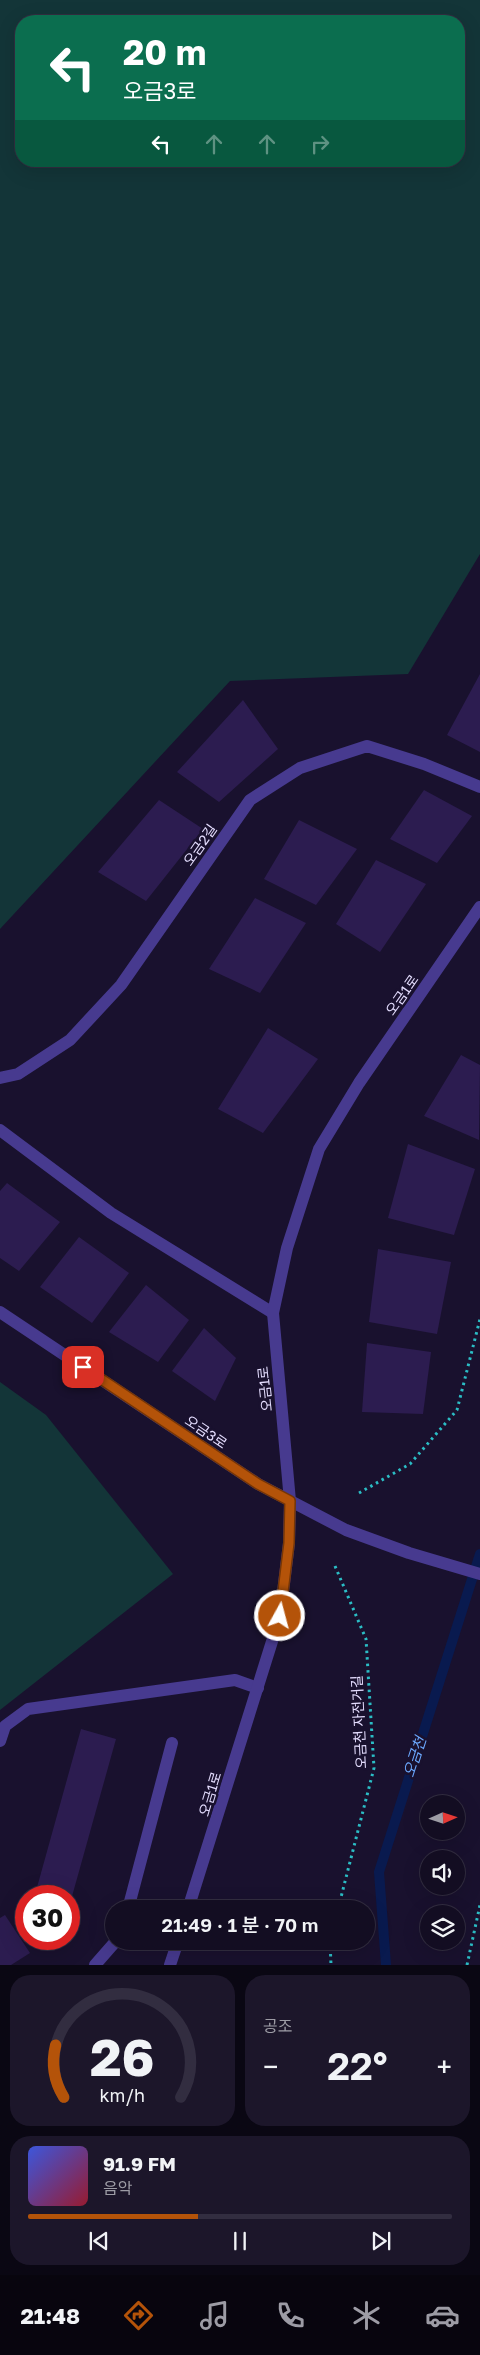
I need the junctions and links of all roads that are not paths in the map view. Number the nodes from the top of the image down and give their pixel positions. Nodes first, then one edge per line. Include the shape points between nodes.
1 (480, 787) edge
2 (480, 907) edge
3 (0, 1078) edge
4 (0, 1130) edge
5 (0, 1312) edge
6 (272, 1313) junction
7 (290, 1501) junction
8 (480, 1574) edge
9 (258, 1688) junction
10 (0, 1741) edge
11 (172, 1744) dead end
12 (130, 1900) edge
13 (191, 1900) edge
14 (108, 1950) edge
15 (175, 1950) edge
16 (95, 1965) edge
17 (170, 1965) edge

1 - 3 street, 오금2길 via 424,764 366,746 300,768 250,800 120,985 70,1040 18,1074
2 - 6 street, 오금1로 via 359,1083 318,1149
4 - 6 street via 111,1213
5 - 7 street, 오금3로 via 258,1484
6 - 7 street, 오금1로
7 - 8 street, 오금3로 via 346,1530
7 - 9 street, 오금1로 via 289,1543 280,1616
9 - 10 street via 236,1680 28,1709 5,1726
9 - 13 street, 오금1로
11 - 12 street
14 - 16 street
15 - 17 street

